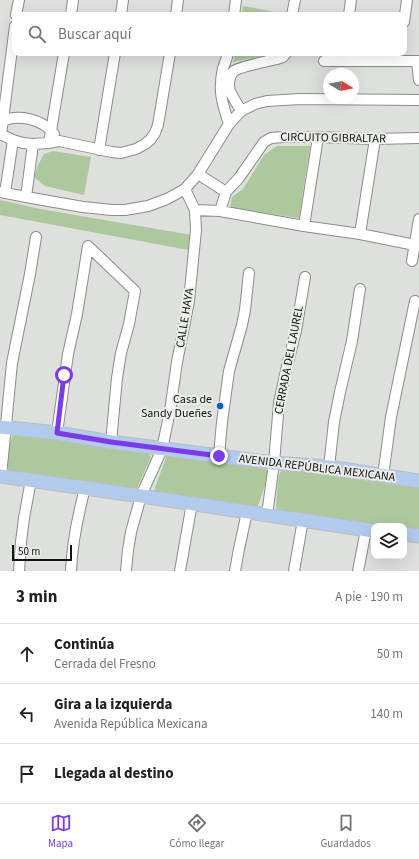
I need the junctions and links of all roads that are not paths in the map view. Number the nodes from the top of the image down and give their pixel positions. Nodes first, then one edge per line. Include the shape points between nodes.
1 (18, 0) edge
2 (73, 0) edge
3 (123, 0) edge
4 (178, 0) edge
5 (236, 0) edge
6 (295, 0) edge
7 (351, 0) edge
8 (407, 0) edge
9 (16, 12) edge
10 (71, 12) edge
11 (121, 12) edge
12 (176, 12) edge
13 (234, 12) edge
14 (293, 12) edge
15 (349, 12) edge
16 (405, 12) edge
17 (12, 46) edge
18 (64, 56) edge
19 (115, 56) edge
20 (170, 56) edge
21 (227, 56) edge
22 (284, 56) edge
23 (341, 57) edge
24 (399, 57) edge
25 (324, 61) dead end
26 (418, 61) edge
27 (419, 80) edge
28 (419, 100) edge
29 (241, 111) junction
30 (1, 121) edge
31 (229, 124) junction
32 (51, 131) junction
33 (0, 135) edge
34 (318, 137) junction
35 (419, 138) edge
36 (375, 139) junction
37 (13, 140) junction
38 (59, 141) junction
39 (48, 143) junction
40 (33, 144) junction
41 (99, 150) junction
42 (198, 174) junction
43 (185, 189) junction
44 (226, 192) junction
45 (3, 193) edge
46 (26, 198) junction
47 (195, 210) junction
48 (220, 211) junction
49 (419, 219) edge
50 (304, 226) junction
51 (360, 234) junction
52 (36, 237) dead end
53 (415, 245) junction
54 (412, 261) dead end
55 (249, 273) dead end
56 (305, 277) dead end
57 (360, 289) dead end
58 (415, 301) dead end
59 (3, 427) edge
60 (57, 433) junction
61 (111, 442) junction
62 (162, 449) junction
63 (219, 456) junction
64 (274, 463) junction
65 (328, 468) junction
66 (0, 476) edge
67 (383, 476) junction
68 (31, 480) junction
69 (419, 481) edge
70 (85, 488) junction
71 (141, 496) junction
72 (192, 503) junction
73 (247, 512) junction
74 (267, 515) junction
75 (303, 520) junction
76 (370, 530) edge
77 (407, 534) edge
78 (419, 536) edge
79 (19, 571) edge
80 (71, 571) edge
81 (126, 571) edge
82 (180, 571) edge
83 (235, 571) edge
84 (294, 571) edge
85 (358, 571) edge

1 - 9 street
2 - 10 street
3 - 11 street
4 - 12 street
5 - 13 street
6 - 14 street
7 - 15 street
8 - 16 street
17 - 30 street
18 - 32 street
19 - 41 street
20 - 41 street via 158,125 150,140 136,149 121,153
21 - 31 street via 220,90
22 - 29 street via 239,68 233,72 230,90
23 - 24 street
23 - 25 street
24 - 26 street
26 - 27 street
28 - 29 street via 280,100 255,104
29 - 31 street
30 - 32 street via 12,118 33,120
30 - 33 street
31 - 42 street
32 - 38 street
32 - 39 street
33 - 37 street
34 - 36 street, CIRCUITO GIBRALTAR
34 - 44 street, CIRCUITO GIBRALTAR via 276,137 264,142 240,178
34 - 50 street
35 - 36 street, CIRCUITO GIBRALTAR
36 - 51 street
37 - 40 street
37 - 45 street
38 - 39 street
38 - 41 street
39 - 40 street
40 - 46 street
42 - 43 street
42 - 44 street
43 - 46 street via 148,206 126,210 83,207
43 - 47 street, CALLE HAYA
44 - 48 street, CIRCUITO GIBRALTAR
45 - 46 street
47 - 48 street
47 - 62 street, CALLE HAYA via 196,230 189,301
48 - 50 street
49 - 53 street
50 - 51 street
51 - 53 street
52 - 59 street
53 - 54 street
55 - 63 street via 242,325 229,371
56 - 64 street, CERRADA DEL LAUREL via 296,331 279,403
57 - 65 street via 352,341 334,422
58 - 67 street via 391,418
59 - 60 main road, AVENIDA REPÚBLICA MEXICANA
59 - 66 street
60 - 61 main road, AVENIDA REPÚBLICA MEXICANA
60 - 61 street via 68,354 88,246 135,291 120,358
61 - 62 main road, AVENIDA REPÚBLICA MEXICANA
62 - 63 main road, AVENIDA REPÚBLICA MEXICANA
62 - 71 street, CALLE HAYA
63 - 64 main road, AVENIDA REPÚBLICA MEXICANA
64 - 65 main road, AVENIDA REPÚBLICA MEXICANA
64 - 74 street, CERRADA DEL LAUREL
65 - 67 main road, AVENIDA REPÚBLICA MEXICANA
66 - 68 main road
67 - 69 main road, AVENIDA REPÚBLICA MEXICANA
68 - 70 main road
68 - 79 street
70 - 71 main road
70 - 80 street via 76,523
71 - 72 main road
71 - 81 street, CALLE HAYA via 131,532
72 - 73 main road
72 - 82 street
73 - 74 main road
73 - 83 street
74 - 75 main road
75 - 76 main road
75 - 84 street
76 - 85 street
77 - 78 main road

